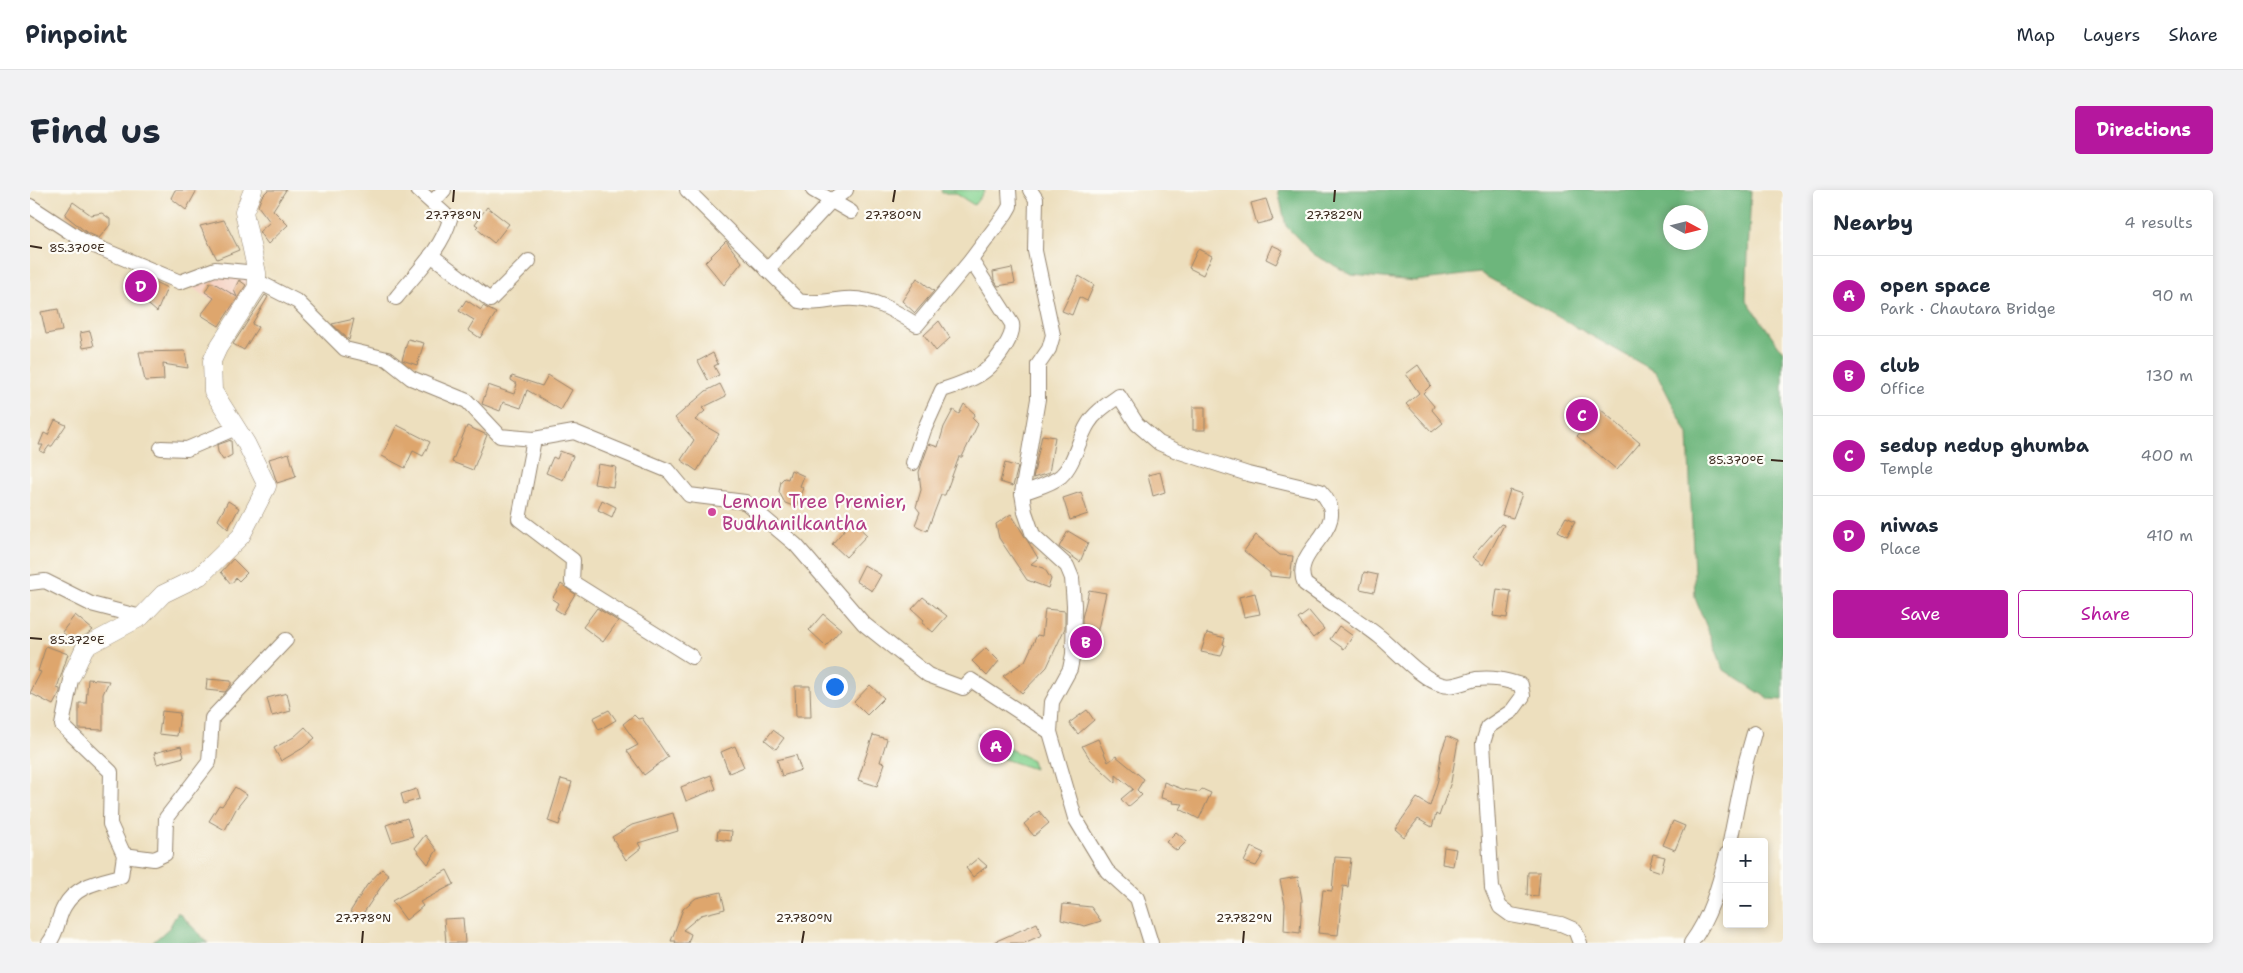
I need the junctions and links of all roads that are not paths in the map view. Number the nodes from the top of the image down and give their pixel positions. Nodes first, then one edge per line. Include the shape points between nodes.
1 (418, 190) edge
2 (444, 190) edge
3 (813, 190) edge
4 (846, 190) edge
5 (1009, 190) edge
6 (1030, 190) edge
7 (251, 191) edge
8 (696, 193) edge
9 (831, 201) junction
10 (433, 202) junction
11 (30, 206) edge
12 (851, 212) dead end
13 (431, 255) junction
14 (971, 260) junction
15 (529, 261) dead end
16 (767, 270) junction
17 (257, 277) junction
18 (396, 298) dead end
19 (236, 428) junction
20 (534, 439) junction
21 (160, 448) dead end
22 (913, 463) dead end
23 (1022, 492) junction
24 (30, 583) edge
25 (141, 617) junction
26 (286, 640) dead end
27 (692, 657) dead end
28 (72, 675) joint
29 (1050, 732) junction
30 (1754, 733) dead end
31 (1731, 838) edge
32 (124, 855) junction
33 (1723, 868) edge
34 (49, 943) edge
35 (1151, 943) edge
36 (1580, 943) edge
37 (1691, 943) edge

1 - 10 street
2 - 10 street
3 - 9 street
4 - 9 street
5 - 14 street via 1010,206
6 - 23 street via 1036,199 1037,209 1035,251 1053,335 1049,349 1038,365 1038,399
7 - 17 street via 244,212
8 - 16 street
9 - 12 street
9 - 16 street
10 - 13 street via 450,219
11 - 17 street via 85,242 180,282 215,269
13 - 15 street via 490,300
13 - 18 street
14 - 16 street via 918,325 876,302 846,299 810,304 799,301
14 - 22 street via 1012,324 1012,337 986,370 942,390
17 - 19 street via 257,287 212,361 213,391
17 - 20 street via 298,302 345,350 387,359 411,378 467,400 500,436
19 - 21 street via 187,449
19 - 25 street via 267,486 241,536 200,576 163,594
20 - 27 street via 518,519 573,560 572,582
20 - 29 street via 574,432 669,471 689,495 745,502 796,545 864,624 928,674 967,684
23 - 29 street via 1033,536 1067,566 1072,578 1073,654 1070,669 1052,702
23 - 36 street via 1062,475 1087,425 1104,406 1119,396 1137,424 1159,443 1248,474 1320,491 1328,500 1331,511 1328,528 1303,562 1301,575 1305,584 1378,635 1416,670 1442,685 1500,678 1521,685 1523,696 1512,711 1488,728 1483,744 1492,888 1500,907 1511,915 1562,924 1575,930
24 - 25 street via 45,581 91,604
25 - 28 street via 86,647
26 - 32 street via 212,718 209,762 166,818 165,854 154,859
28 - 32 street via 62,726 111,772 110,824
29 - 35 street via 1075,818 1107,871 1137,898
30 - 31 street
32 - 34 street via 121,876 83,886 64,906 55,936
33 - 37 street via 1714,898

